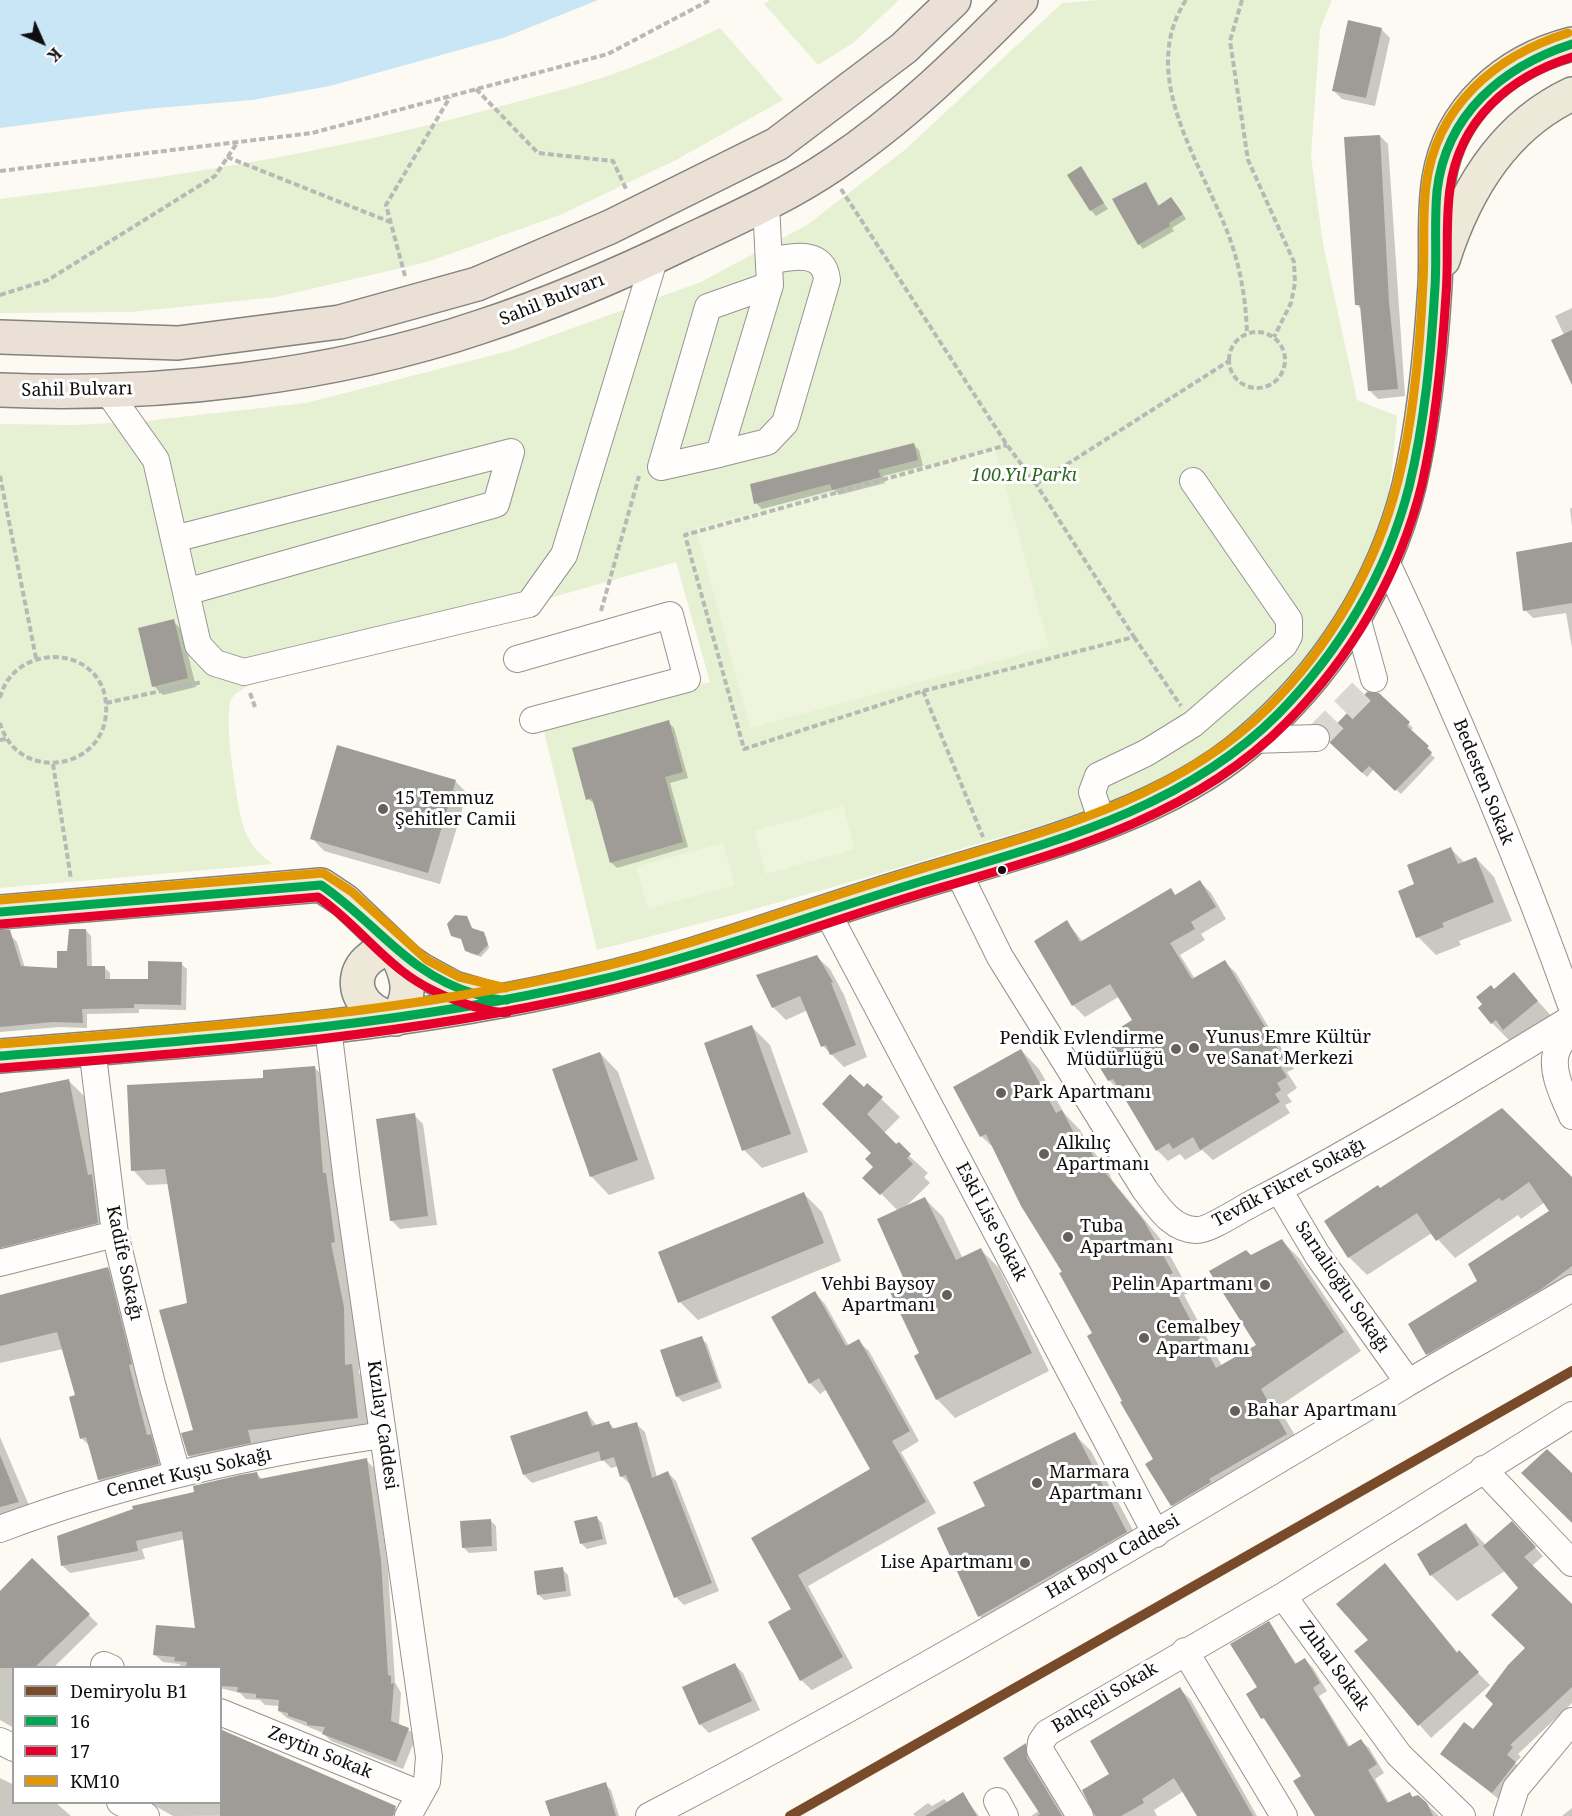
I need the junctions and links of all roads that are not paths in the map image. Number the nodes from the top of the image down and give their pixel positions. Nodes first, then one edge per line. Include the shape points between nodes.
1 (954, 0) edge
2 (1021, 0) edge
3 (1572, 44) edge
4 (1572, 94) edge
5 (766, 204) junction
6 (655, 257) junction
7 (769, 273) junction
8 (1435, 282) junction
9 (0, 337) edge
10 (0, 390) edge
11 (108, 392) junction
12 (719, 454) junction
13 (1193, 481) dead end
14 (174, 539) junction
15 (1385, 559) junction
16 (186, 592) junction
17 (1356, 614) junction
18 (517, 659) dead end
19 (1374, 679) dead end
20 (533, 720) dead end
21 (1316, 738) tunnel mouth
22 (1252, 740) junction
23 (1102, 822) junction
24 (957, 870) junction
25 (826, 910) junction
26 (0, 912) edge
27 (393, 948) junction
28 (499, 1001) junction
29 (1572, 1008) edge
30 (1572, 1018) edge
31 (395, 1019) junction
32 (328, 1028) junction
33 (1572, 1028) edge
34 (92, 1048) junction
35 (0, 1056) edge
36 (1572, 1116) edge
37 (1279, 1190) junction
38 (115, 1234) junction
39 (0, 1263) edge
40 (1572, 1288) edge
41 (1408, 1382) junction
42 (1572, 1415) edge
43 (383, 1435) junction
44 (1483, 1469) junction
45 (177, 1473) junction
46 (0, 1529) edge
47 (1156, 1534) junction
48 (1572, 1563) edge
49 (1283, 1596) junction
50 (1185, 1651) junction
51 (222, 1713) edge
52 (1572, 1721) edge
53 (420, 1794) junction
54 (122, 1804) edge
55 (146, 1816) edge
56 (408, 1816) edge
57 (649, 1816) edge
58 (1080, 1816) edge
59 (1284, 1816) edge
60 (1462, 1816) edge
61 (1507, 1816) edge

1 - 9 highway via 904,48 777,144 637,213 477,284 340,322 178,343
2 - 5 highway, Sahil Bulvarı via 932,87 882,129 827,169
3 - 8 main road via 1542,53 1492,83 1456,129 1444,155 1438,182
4 - 8 main road via 1524,124 1500,149 1452,231
5 - 6 highway, Sahil Bulvarı
5 - 7 street
6 - 11 highway, Sahil Bulvarı via 520,314 419,345 297,371 200,385
6 - 16 street via 564,555 529,604 244,672 215,663 198,645
7 - 12 street
7 - 12 street via 708,307 661,467
7 - 12 street via 798,256 813,258 824,268 827,280 785,423 767,442
8 - 15 main road via 1418,447
10 - 11 highway, Sahil Bulvarı
11 - 14 street via 156,460
13 - 23 street via 1290,620 1290,628 1284,645 1193,724 1098,776 1092,792
14 - 16 street
14 - 16 street via 512,452 496,504
15 - 17 main road
15 - 29 street, Bedesten Sokak via 1456,717
17 - 19 street
17 - 22 main road via 1310,680
18 - 20 street via 670,615 687,679
21 - 22 street
22 - 23 main road via 1198,779
23 - 24 main road
24 - 25 main road
24 - 37 street, Tevfik Fikret Sokağı via 1000,957 1164,1215 1179,1227 1199,1231
25 - 28 main road via 748,938 595,982
25 - 47 street, Eski Lise Sokak
26 - 27 main road via 321,885 374,927
27 - 28 main road via 454,988
27 - 31 main road via 409,989 404,1008
27 - 31 main road via 379,950 368,959 357,983 358,996 366,1006 378,1015
28 - 31 main road
30 - 37 street, Tevfik Fikret Sokağı via 1418,1112
31 - 32 main road
32 - 34 main road
32 - 43 street, Kızılay Caddesi
33 - 36 street via 1558,1047 1555,1059
34 - 35 main road
34 - 38 street, Kadife Sokağı
37 - 41 street, Sarıalioğlu Sokağı via 1318,1256
38 - 39 street
38 - 45 street, Kadife Sokağı
40 - 41 street, Hat Boyu Caddesi
41 - 47 street, Hat Boyu Caddesi
42 - 44 street
43 - 45 street, Cennet Kuşu Sokağı
43 - 53 street, Kızılay Caddesi via 429,1757 427,1782
44 - 48 street
44 - 49 street
45 - 46 street, Cennet Kuşu Sokağı via 64,1505
47 - 57 street, Hat Boyu Caddesi
49 - 50 street
49 - 60 street, Zuhal Sokak via 1399,1755
50 - 58 street, Bahçeli Sokak via 1043,1737 1040,1750
50 - 59 street
51 - 53 street, Zeytin Sokak
52 - 61 street via 1516,1788
53 - 56 street, Kızılay Caddesi
54 - 55 street

